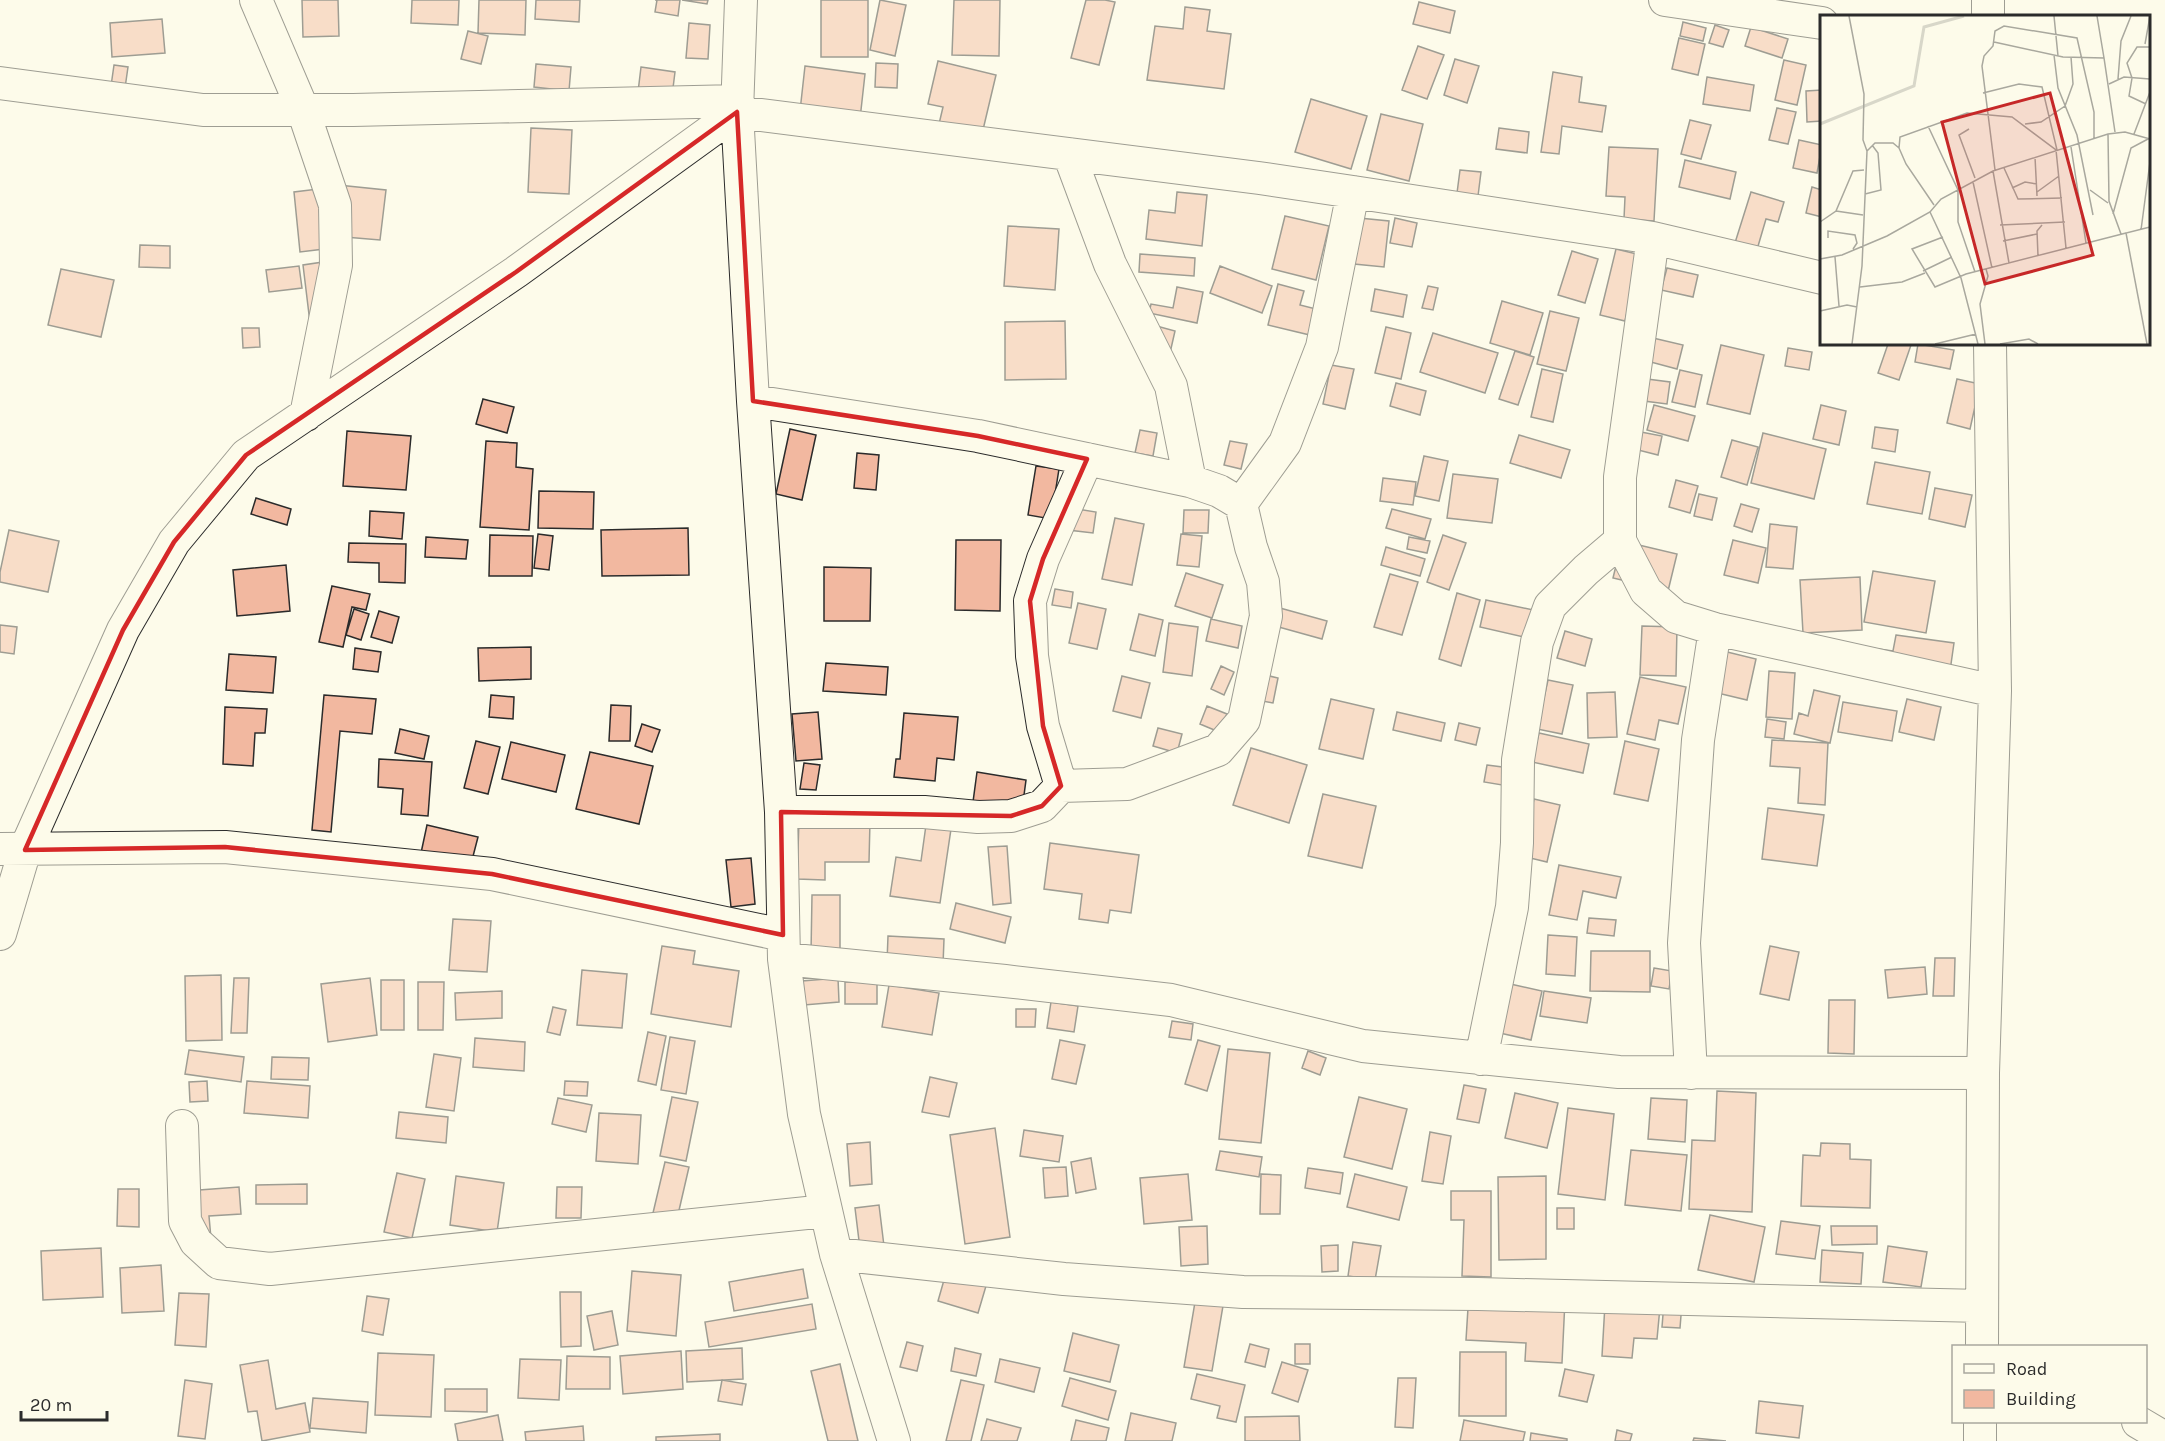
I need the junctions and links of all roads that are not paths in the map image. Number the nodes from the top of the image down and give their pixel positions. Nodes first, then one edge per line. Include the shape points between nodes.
1 (256, 0) edge
2 (741, 0) edge
3 (1665, 0) edge
4 (1820, 23) edge
5 (0, 82) edge
6 (738, 107) junction
7 (303, 110) junction
8 (1068, 154) junction
9 (1353, 192) junction
10 (1653, 238) junction
11 (1820, 278) edge
12 (1990, 345) edge
13 (753, 401) junction
14 (306, 415) junction
15 (1087, 459) junction
16 (1190, 481) junction
17 (1241, 504) junction
18 (1620, 541) junction
19 (1715, 628) junction
20 (1995, 691) junction
21 (1061, 786) junction
22 (781, 812) junction
23 (12, 849) edge
24 (0, 934) edge
25 (784, 947) junction
26 (1481, 1059) junction
27 (1691, 1073) junction
28 (1983, 1073) junction
29 (182, 1126) dead end
30 (826, 1211) junction
31 (836, 1254) junction
32 (1982, 1306) junction
33 (1982, 1345) edge
34 (1980, 1423) edge
35 (2140, 1423) edge
36 (2165, 1438) edge
37 (894, 1441) edge
38 (1980, 1441) edge

1 - 7 street
2 - 6 street
3 - 4 street
5 - 7 street via 202,111
6 - 7 street
6 - 8 street
6 - 13 street
6 - 14 street via 516,272
7 - 14 street via 335,206 336,265
8 - 9 street
8 - 16 street via 1110,264 1171,386
9 - 10 street
9 - 17 street via 1322,347 1285,442
10 - 11 street
10 - 18 street via 1620,477
12 - 20 street
13 - 15 street via 978,436
13 - 22 street
14 - 23 street via 246,455 174,542 123,630
15 - 16 street
15 - 21 street via 1043,559 1030,601 1032,656 1043,726
16 - 17 street
17 - 21 street via 1263,582 1266,616 1244,720 1218,750 1128,784
18 - 19 street via 1646,591 1676,617
18 - 26 street via 1550,606 1537,642 1518,760 1512,907
19 - 20 street
19 - 27 street via 1698,740 1684,943
20 - 28 street
21 - 22 street via 1042,806 1011,816
22 - 25 street
23 - 24 street
23 - 25 street via 225,847 492,874
25 - 26 street via 1005,981 1171,1000 1362,1046
25 - 30 street via 804,1114
26 - 27 street via 1619,1072
27 - 28 street
28 - 32 street
29 - 30 street via 185,1221 196,1242 219,1263 270,1269
30 - 31 street
31 - 32 street via 1243,1292
31 - 37 street
32 - 33 street
34 - 38 street
35 - 36 street

